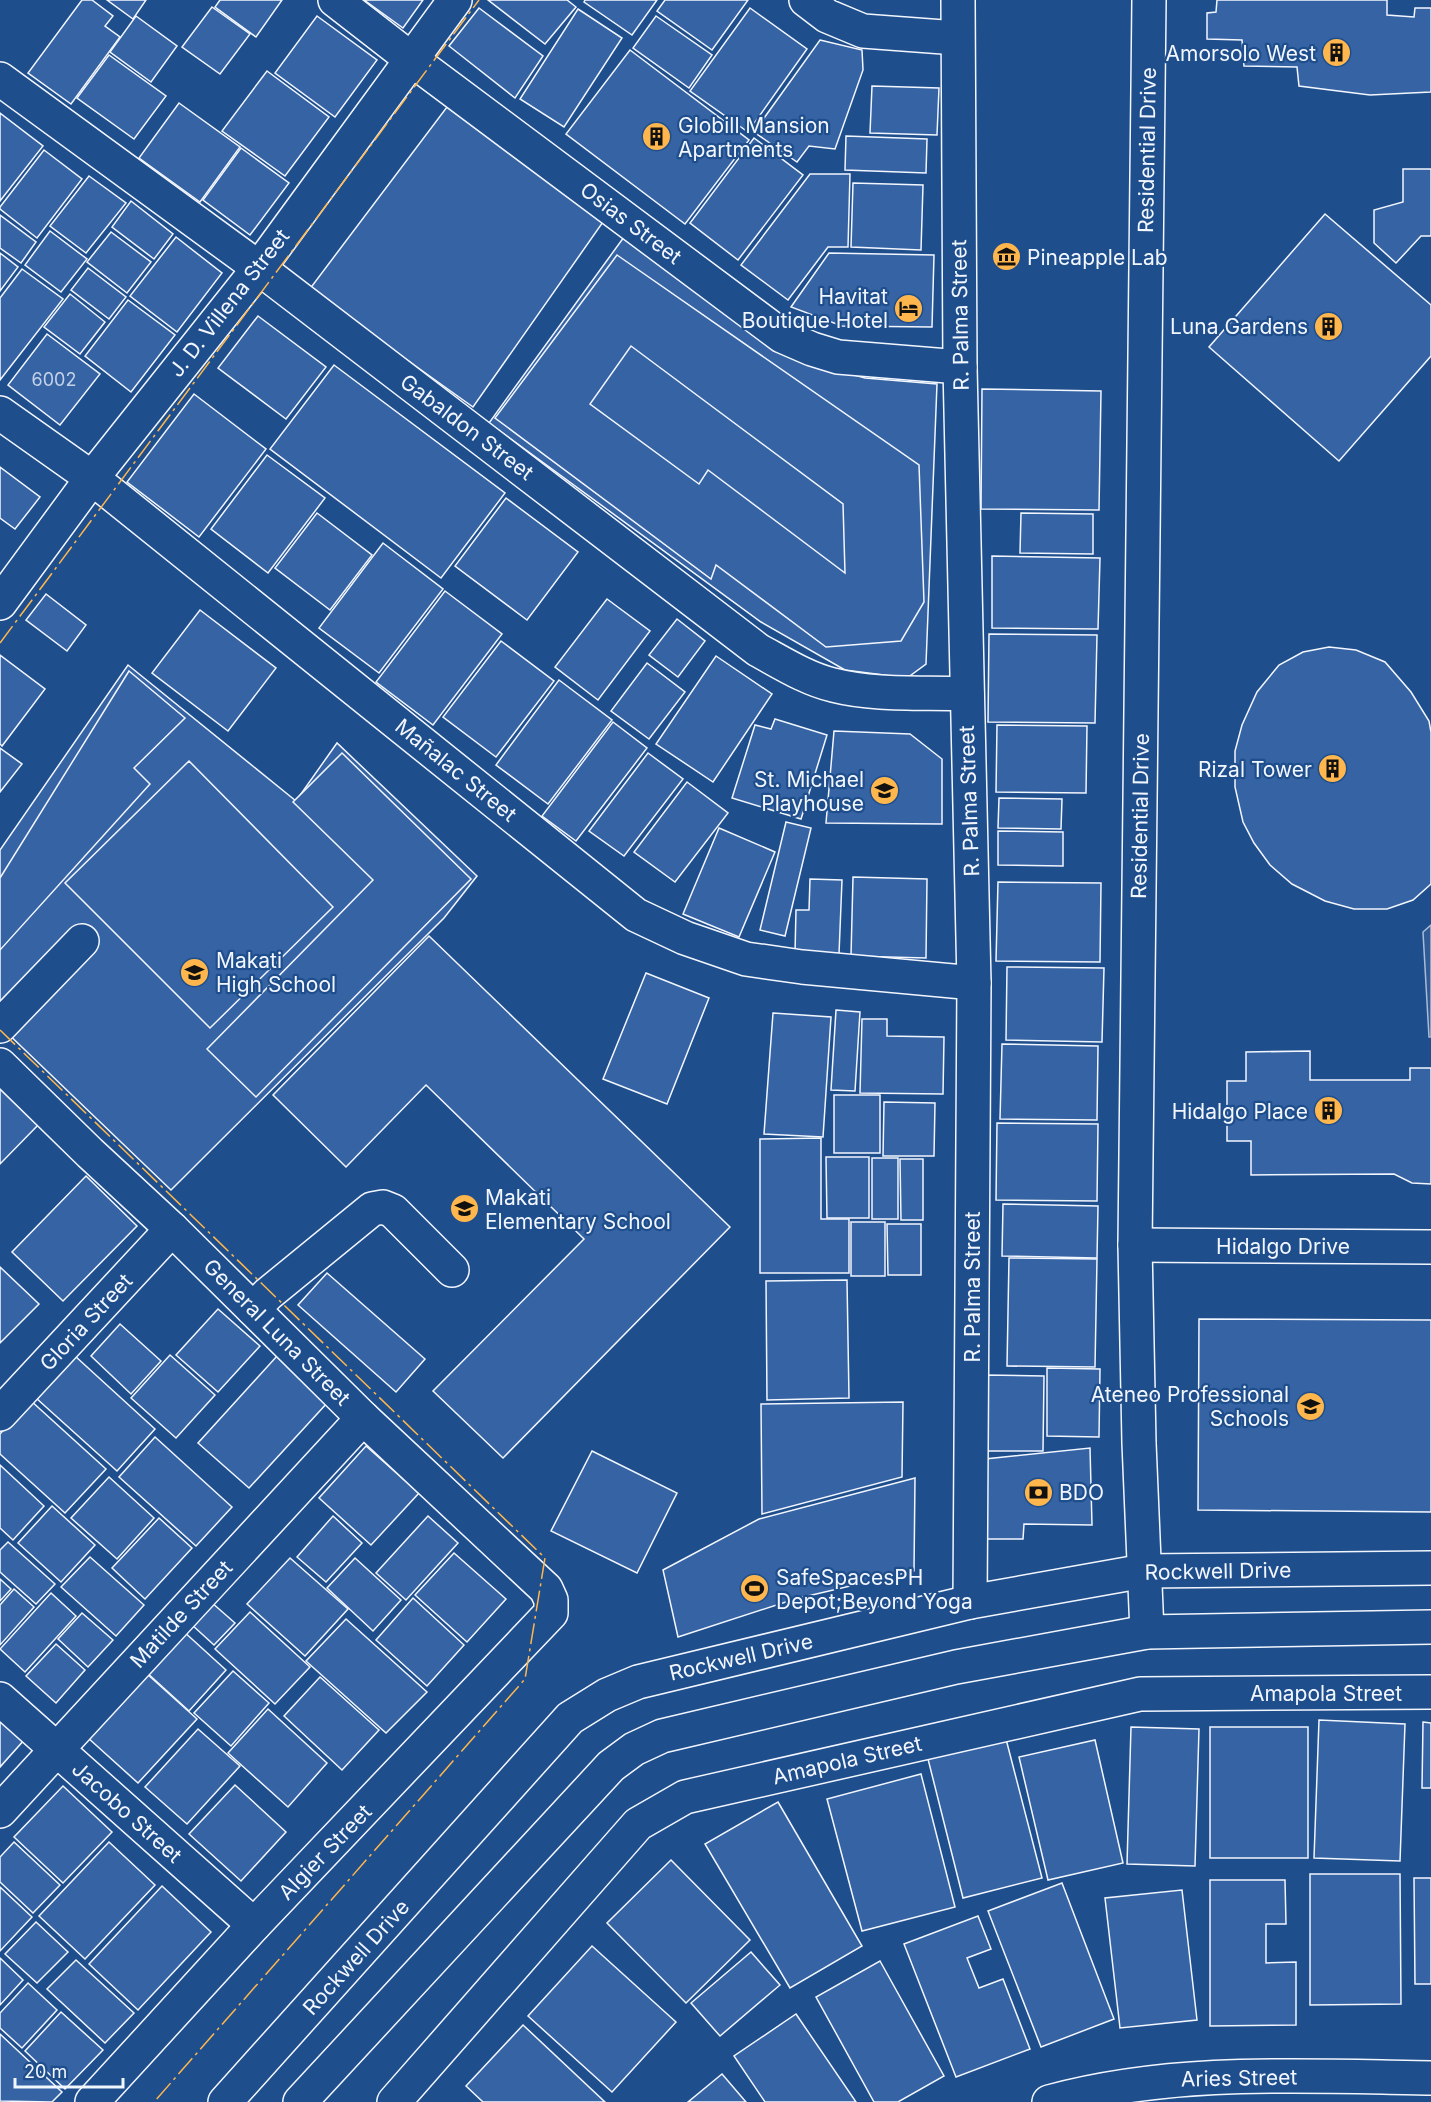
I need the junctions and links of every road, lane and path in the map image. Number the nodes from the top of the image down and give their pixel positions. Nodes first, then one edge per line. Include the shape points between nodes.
1 (335, 0) edge
2 (454, 0) edge
3 (806, 0) edge
4 (958, 0) edge
5 (1149, 0) edge
6 (957, 38) junction
7 (411, 59) junction
8 (0, 79) edge
9 (259, 268) junction
10 (960, 367) junction
11 (0, 413) edge
12 (92, 478) junction
13 (0, 603) edge
14 (967, 694) junction
15 (82, 941) dead end
16 (974, 983) junction
17 (0, 1026) edge
18 (0, 1065) edge
19 (172, 1229) junction
20 (1135, 1245) junction
21 (1431, 1247) edge
22 (452, 1270) dead end
23 (253, 1309) junction
24 (1, 1411) edge
25 (363, 1418) junction
26 (1431, 1568) edge
27 (1144, 1571) junction
28 (551, 1600) joint
29 (970, 1602) junction
30 (1431, 1626) edge
31 (1147, 1632) junction
32 (1431, 1692) edge
33 (0, 1699) edge
34 (56, 1749) junction
35 (0, 1811) edge
36 (254, 1925) junction
37 (1431, 2078) edge
38 (92, 2102) edge
39 (225, 2102) edge
40 (300, 2102) edge
41 (394, 2102) edge
42 (1048, 2102) edge

1 - 7 street, Osias Street
2 - 7 street, J. D. Villena Street
3 - 6 street via 827,16 863,31
4 - 6 street, R. Palma Street
5 - 20 street, Residential Drive
6 - 10 street, R. Palma Street
7 - 9 street, J. D. Villena Street
7 - 10 street, Osias Street via 782,336 838,357
8 - 9 street, Gabaldon Street
9 - 12 street, J. D. Villena Street
9 - 14 street, Gabaldon Street via 758,650 833,685 877,691
10 - 14 street, R. Palma Street
11 - 12 street, Mañalac Street
12 - 13 street, J. D. Villena Street
12 - 16 street, Mañalac Street via 636,915 685,939 746,959
14 - 16 street, R. Palma Street
15 - 17 street
16 - 29 street, R. Palma Street
18 - 19 street, General Luna Street
19 - 23 street, General Luna Street
19 - 24 street, Gloria Street
20 - 21 street, Hidalgo Drive
20 - 27 street, Residential Drive
22 - 23 street via 393,1211 383,1207 372,1209
23 - 25 street, General Luna Street
25 - 28 street, General Luna Street via 546,1589
25 - 34 street, Matilde Street
26 - 27 street, Rockwell Drive
27 - 29 street, Rockwell Drive
27 - 31 street, Residential Drive
28 - 36 street, Algier Street via 551,1613
29 - 39 street, Rockwell Drive via 638,1682 607,1695 570,1718
30 - 31 street
31 - 40 street via 956,1667 662,1736 634,1749 611,1766
32 - 41 street, Amapola Street via 1140,1694 686,1797 638,1824
33 - 34 street, Jacobo Street
34 - 35 street, Matilde Street
34 - 36 street, Jacobo Street
36 - 38 street, Algier Street
37 - 42 street, Aries Street via 1218,2076 1146,2082

